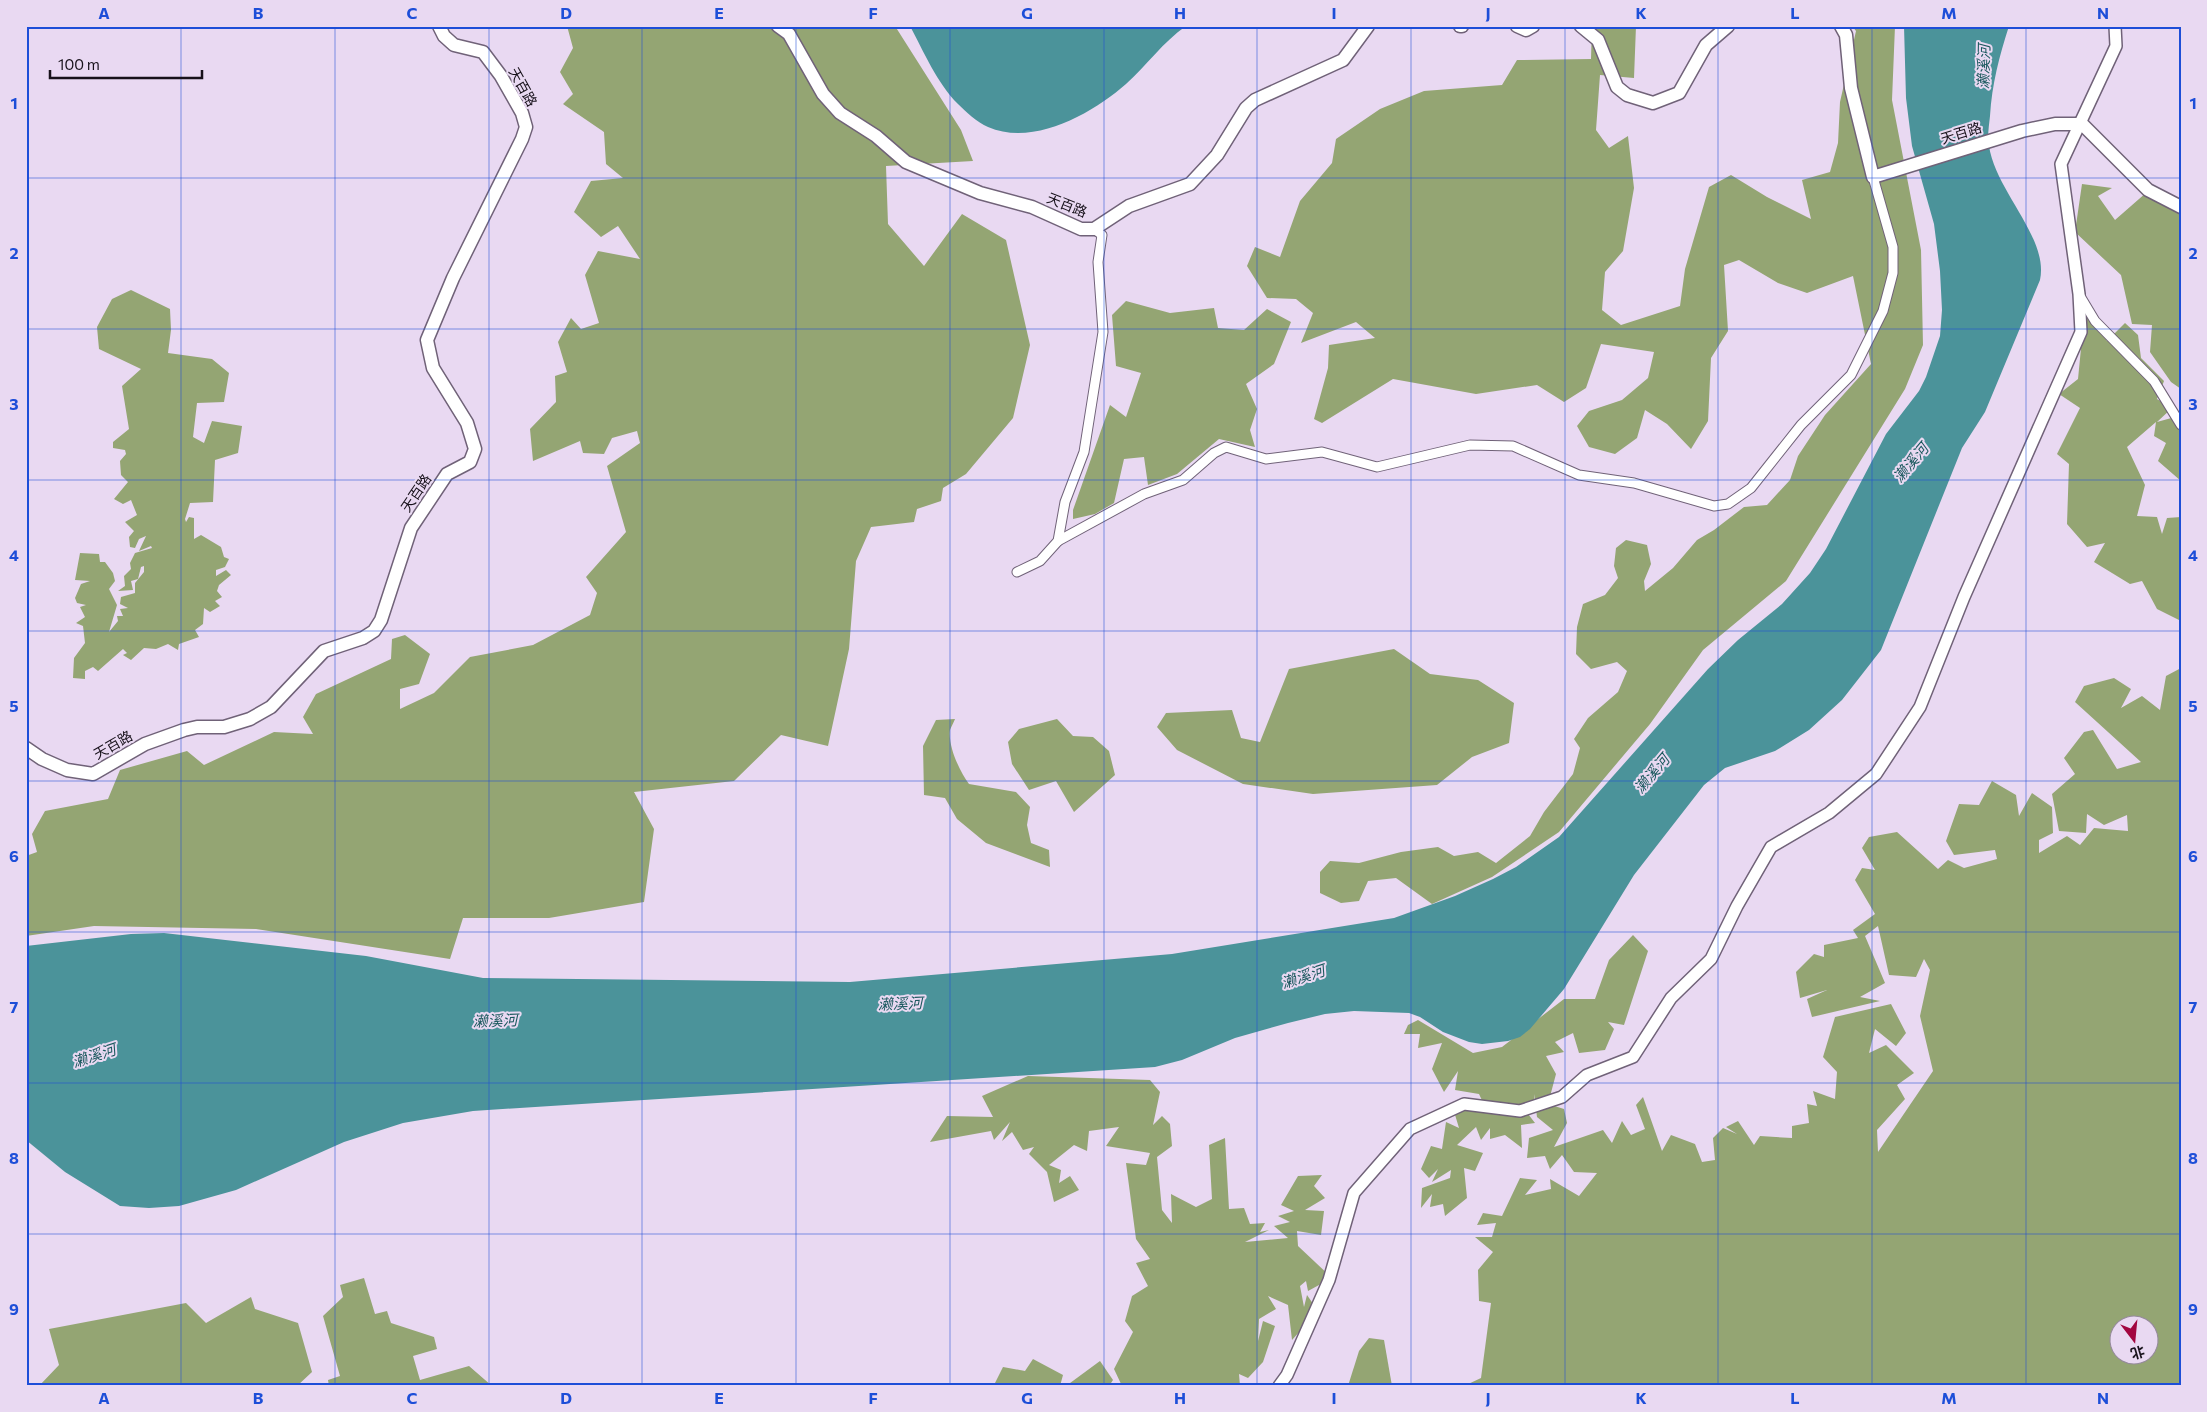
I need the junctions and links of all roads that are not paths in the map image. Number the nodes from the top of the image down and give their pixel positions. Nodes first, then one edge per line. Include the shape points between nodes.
1 (439, 26) edge
2 (778, 26) edge
3 (1368, 26) edge
4 (1517, 26) edge
5 (1533, 26) edge
6 (1581, 26) edge
7 (1728, 26) edge
8 (1841, 26) edge
9 (2116, 26) edge
10 (2082, 124) junction
11 (1873, 177) junction
12 (2181, 208) edge
13 (1094, 229) junction
14 (2079, 294) junction
15 (2181, 425) edge
16 (1058, 541) junction
17 (1016, 572) dead end
18 (26, 748) edge
19 (1279, 1386) edge

1 - 18 main road, 天百路 via 454,46 482,52 501,76 522,113 526,127 453,278 427,340 434,368 467,423 475,449 470,462 447,474 411,528 381,620 374,631 363,638 324,651 272,707 250,719 224,726 197,727 161,738 93,774 67,770
2 - 13 main road, 天百路 via 789,34 823,94 840,113 876,136 906,162 980,193 1032,207 1081,229
3 - 13 main road, 天百路 via 1343,60 1255,100 1246,108 1217,155 1190,184 1129,206
4 - 5 main road via 1526,30
6 - 7 main road via 1598,40 1617,87 1627,95 1653,103 1679,93 1706,45
8 - 11 main road via 1846,35 1851,88
9 - 10 street via 2116,46
10 - 11 main road, 天百路 via 2055,124 2022,131
10 - 12 main road via 2148,190
10 - 14 street via 2061,164
11 - 16 street via 1893,246 1893,273 1883,311 1851,375 1801,425 1751,488 1728,504 1714,506 1634,482 1579,475 1513,446 1470,445 1377,467 1322,452 1266,459 1226,447 1214,453 1183,480 1144,494
13 - 16 street via 1102,235 1098,262 1104,332 1084,452 1065,502
14 - 15 street via 2095,321 2154,381
14 - 19 street via 2081,332 2078,340 1964,598 1920,707 1876,774 1829,813 1771,846 1711,959 1671,998 1633,1057 1587,1075 1562,1097 1520,1111 1464,1104 1410,1129 1354,1193 1329,1280 1287,1375
16 - 17 street via 1040,561

